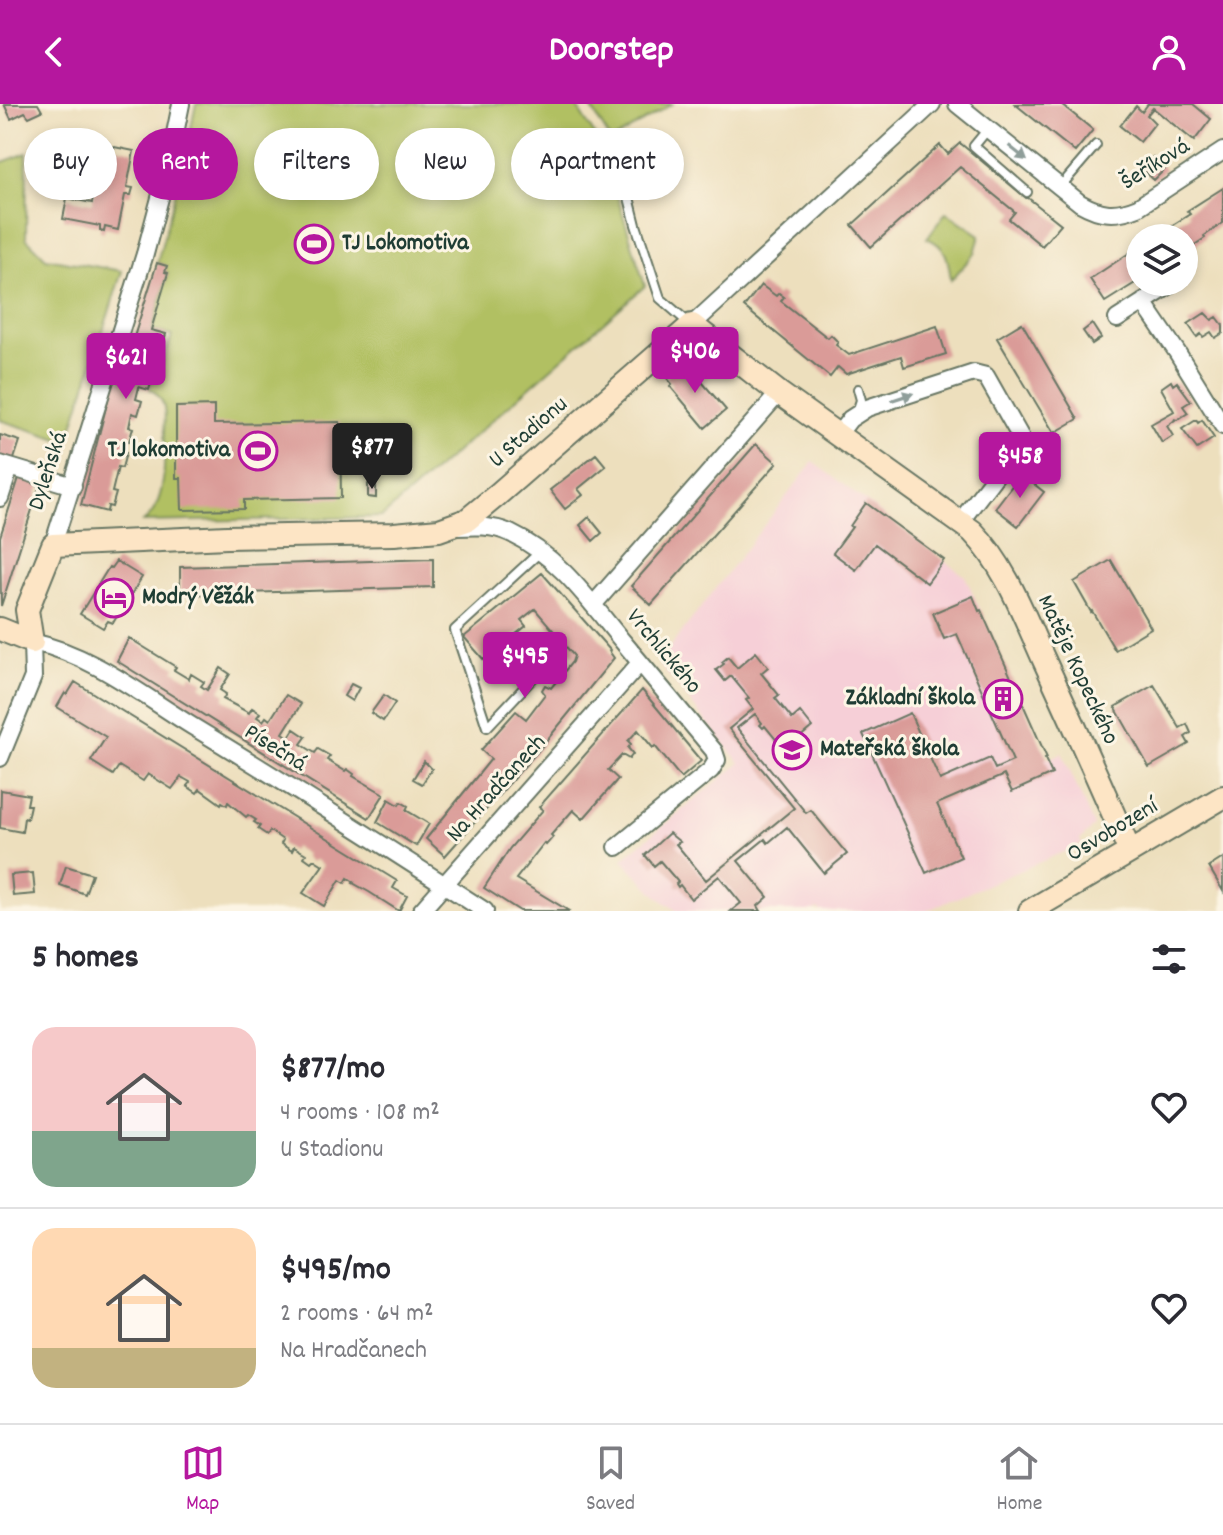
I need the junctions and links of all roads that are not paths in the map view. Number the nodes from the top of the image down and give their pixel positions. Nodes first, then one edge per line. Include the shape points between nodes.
1 (181, 104) edge
2 (932, 104) edge
3 (957, 104) edge
4 (988, 129) junction
5 (1096, 145) dead end
6 (1223, 151) edge
7 (1060, 188) junction
8 (1027, 192) dead end
9 (630, 200) edge
10 (1153, 296) edge
11 (1143, 302) junction
12 (1117, 319) dead end
13 (692, 325) junction
14 (858, 389) dead end
15 (779, 393) junction
16 (854, 416) junction
17 (1223, 426) edge
18 (837, 436) junction
19 (5, 466) edge
20 (73, 486) junction
21 (0, 498) edge
22 (960, 522) junction
23 (450, 527) junction
24 (53, 545) junction
25 (541, 551) junction
26 (593, 605) junction
27 (0, 629) edge
28 (32, 642) junction
29 (554, 656) dead end
30 (640, 663) junction
31 (0, 758) edge
32 (1223, 797) edge
33 (617, 847) dead end
34 (1130, 852) junction
35 (444, 885) junction
36 (421, 911) edge
37 (485, 911) edge
38 (1032, 911) edge

1 - 20 street, Dyleňská via 145,254
2 - 13 street, U Stadionu
3 - 4 street, Šeříková
4 -> 7 street, Šeříková
4 - 8 lane via 974,146
5 - 7 lane
6 - 7 street, Šeříková via 1123,213 1094,211
9 - 13 lane via 660,298
10 - 11 street
11 - 12 street
11 - 17 street
13 - 15 street, Matěje Kopeckého
13 - 23 street, U Stadionu via 496,496
14 - 16 lane via 860,407
15 - 18 street, Matěje Kopeckého
15 - 26 street
16 - 18 street
16 -> 22 street via 974,373 986,376 1020,436 1018,446
18 - 22 street, Matěje Kopeckého
19 - 20 street
19 - 21 street
20 - 24 street, Dyleňská
22 - 34 street, Matěje Kopeckého via 984,543 1023,612
23 - 24 street, U Stadionu via 394,534
23 - 25 street, Vrchlického via 507,531
24 - 28 street, Dyleňská via 27,610
25 - 26 street, Vrchlického
25 - 29 lane via 455,630 487,727
26 - 30 street, Vrchlického
27 - 28 street
28 - 31 street, Dyleňská via 33,677
28 - 35 street, Písečná via 63,650 104,671
30 - 33 street, Vrchlického via 717,760
30 - 35 street, Na Hradčanech
32 - 34 street, Osvobození
34 - 38 street, Osvobození
35 - 36 street, Na Hradčanech
35 - 37 street, Písečná

